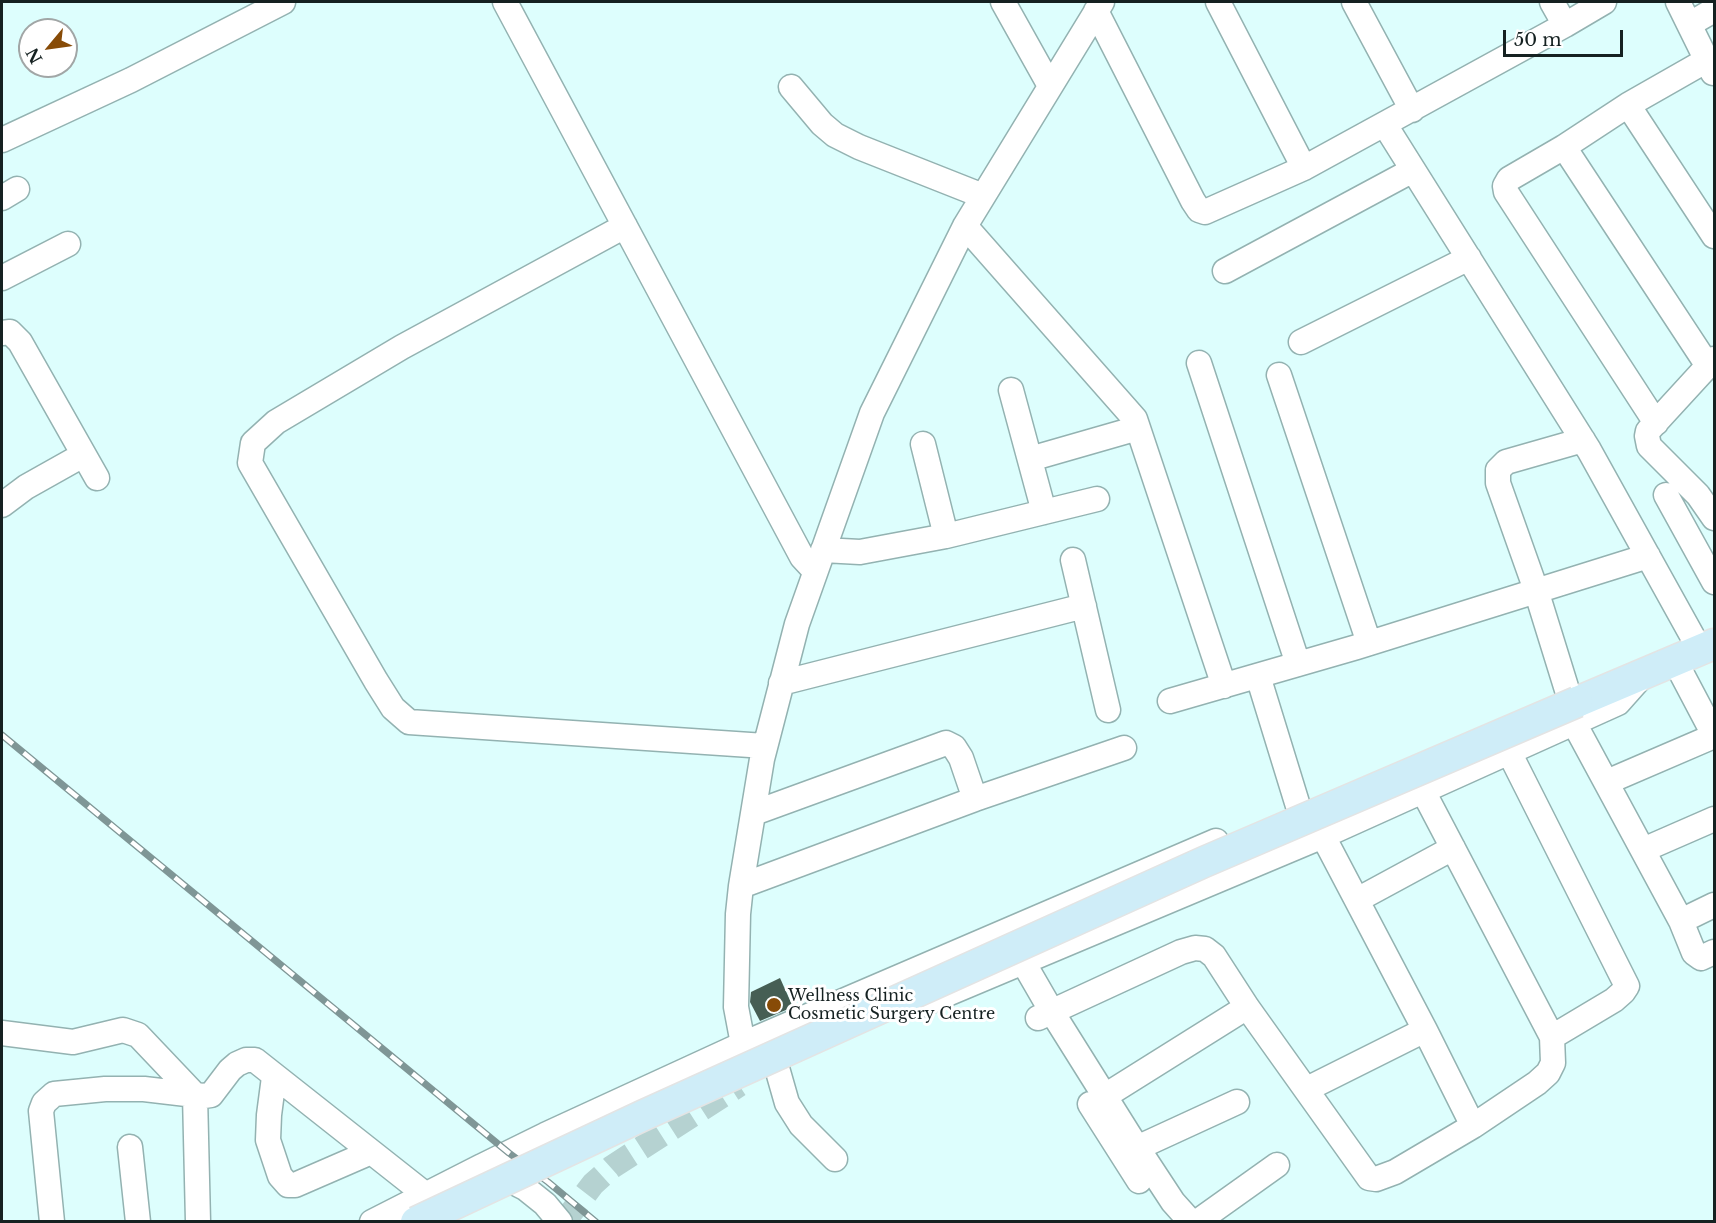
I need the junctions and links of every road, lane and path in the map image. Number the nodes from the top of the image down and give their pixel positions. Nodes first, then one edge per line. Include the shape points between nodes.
1 (283, 2) edge
2 (505, 2) edge
3 (1003, 2) edge
4 (1218, 2) edge
5 (1354, 2) edge
6 (1552, 2) edge
7 (1604, 2) edge
8 (1678, 2) edge
9 (1099, 6) edge
10 (1714, 10) edge
11 (1690, 24) junction
12 (1565, 25) junction
13 (1711, 68) edge
14 (791, 87) dead end
15 (1050, 87) junction
16 (1628, 105) junction
17 (1412, 110) junction
18 (1385, 125) junction
19 (2, 140) edge
20 (1564, 147) junction
21 (1304, 168) junction
22 (1413, 170) junction
23 (983, 196) junction
24 (625, 226) junction
25 (965, 226) junction
26 (1714, 236) edge
27 (68, 244) dead end
28 (1469, 258) junction
29 (1225, 272) dead end
30 (2, 278) edge
31 (2, 333) edge
32 (1301, 342) dead end
33 (1711, 362) edge
34 (1199, 363) dead end
35 (1280, 375) dead end
36 (1011, 390) dead end
37 (1656, 423) junction
38 (1138, 429) junction
39 (1583, 440) junction
40 (922, 444) dead end
41 (83, 455) junction
42 (1030, 459) junction
43 (97, 478) dead end
44 (1666, 495) dead end
45 (1096, 499) dead end
46 (2, 505) edge
47 (1044, 512) junction
48 (1714, 518) edge
49 (945, 536) junction
50 (1648, 556) junction
51 (819, 560) junction
52 (1073, 560) dead end
53 (1714, 582) edge
54 (1536, 590) junction
55 (1084, 606) junction
56 (1369, 643) junction
57 (1696, 652) edge
58 (1298, 664) junction
59 (1258, 676) junction
60 (781, 683) junction
61 (1224, 686) junction
62 (1170, 701) dead end
63 (1573, 705) junction
64 (1108, 710) dead end
65 (1714, 735) edge
66 (765, 746) junction
67 (1124, 748) dead end
68 (1509, 752) junction
69 (1606, 782) junction
70 (1423, 791) junction
71 (975, 799) junction
72 (1298, 806) junction
73 (754, 813) junction
74 (1714, 819) edge
75 (1323, 836) junction
76 (1453, 848) junction
77 (1643, 850) junction
78 (741, 886) junction
79 (1357, 900) junction
80 (1714, 905) edge
81 (1682, 921) junction
82 (998, 934) junction
83 (1714, 952) edge
84 (1017, 965) junction
85 (1247, 1007) junction
86 (1045, 1015) junction
87 (1425, 1030) junction
88 (2, 1033) edge
89 (1552, 1037) junction
90 (743, 1044) junction
91 (777, 1068) junction
92 (274, 1077) junction
93 (1307, 1089) junction
94 (195, 1095) junction
95 (1105, 1096) junction
96 (1237, 1102) dead end
97 (1473, 1126) junction
98 (130, 1147) dead end
99 (1137, 1148) junction
100 (370, 1152) junction
101 (835, 1160) dead end
102 (1276, 1165) dead end
103 (482, 1166) junction
104 (421, 1208) edge
105 (52, 1221) edge
106 (138, 1221) edge
107 (198, 1221) edge
108 (372, 1221) edge
109 (560, 1221) edge
110 (1169, 1221) edge
111 (1191, 1221) edge
112 (1197, 1221) edge

1 - 19 street via 131,80
2 - 24 street
3 - 15 street
4 - 21 street
5 - 17 street
6 - 12 street
7 - 12 street
8 - 11 street
9 - 15 street
9 - 21 street via 1199,210 1217,208
10 - 11 street
11 - 13 street
12 - 17 street
13 - 16 street
14 - 23 street via 835,135
15 - 23 street
16 - 20 street
16 - 26 street
17 - 18 street
18 - 21 street
18 - 22 street
20 - 33 street
20 - 37 street via 1509,179 1506,192
22 - 28 street
22 - 29 street
23 - 25 street
24 - 51 street via 802,557
24 - 66 street via 402,347 276,422 253,443 250,463 376,681 393,708 409,722
25 - 38 street via 1135,419
25 - 51 street via 872,413
27 - 30 street
28 - 32 street
28 - 39 street
31 - 41 street via 10,332 20,342
33 - 37 street
34 - 58 street
35 - 56 street
36 - 42 street
37 - 48 street via 1648,431 1649,446 1698,495
38 - 42 street
38 - 61 street
39 - 50 street
39 - 54 street via 1506,462 1498,470 1498,483
40 - 49 street
41 - 43 street
41 - 46 street
42 - 47 street
44 - 53 street
45 - 47 street
47 - 49 street
49 - 51 street
50 - 54 street
50 - 57 street
51 - 60 street via 796,624
52 - 55 street
54 - 56 street
54 - 63 street
55 - 60 street
55 - 64 street
56 - 58 street
57 - 63 main road
57 - 65 street
58 - 59 street
59 - 61 street
59 - 72 street
60 - 66 street
61 - 62 street
63 - 68 street
63 - 69 street
63 - 72 street
63 - 104 main road, bridge via 1194,867 644,1115
65 - 69 street
66 - 73 street
67 - 71 street
68 - 70 street
68 - 89 street via 1627,986 1614,1000
69 - 77 street
70 - 75 street
70 - 76 street
71 - 73 street via 961,758 946,743
71 - 78 street
72 - 82 street
73 - 78 street
74 - 77 street
75 - 79 street
75 - 84 street
76 - 79 street
76 - 89 street
77 - 81 street
78 - 90 street via 736,1006
79 - 87 street
80 - 81 street
81 - 83 street via 1697,957
82 - 84 street
82 - 90 street
84 - 86 street
84 - 91 street
85 - 86 street via 1214,956 1195,948
85 - 93 street
85 - 95 street
86 - 95 street
86 - 110 street via 1116,1146
87 - 93 street
87 - 97 street
88 - 94 street via 73,1042 123,1030 138,1035
89 - 97 street via 1553,1063 1548,1073
90 - 91 street via 747,1082
90 - 103 street
91 - 101 street via 787,1103 801,1125
92 - 94 street via 255,1060 246,1060 230,1070 211,1095
92 - 100 street
92 - 100 street via 268,1140 280,1176 288,1185
93 - 97 street via 1369,1178 1395,1172
94 - 105 street via 105,1089 54,1094 48,1098 41,1111
94 - 107 street
95 - 99 street
96 - 99 street
98 - 106 street
99 - 111 street via 1173,1202
100 - 104 street
102 - 112 street
103 - 104 street
103 - 109 street via 525,1188
104 - 108 street

